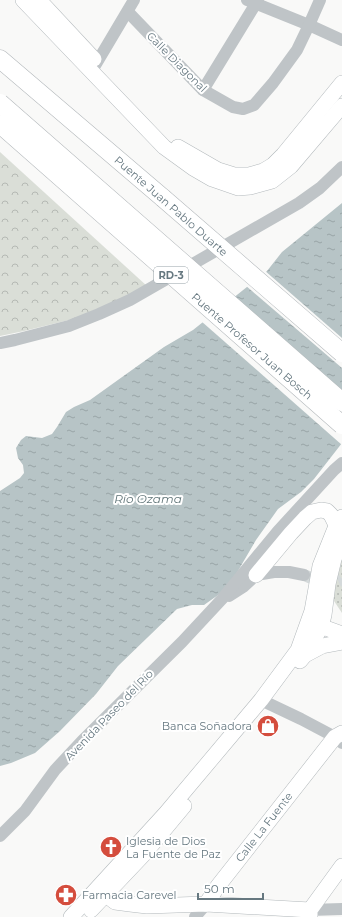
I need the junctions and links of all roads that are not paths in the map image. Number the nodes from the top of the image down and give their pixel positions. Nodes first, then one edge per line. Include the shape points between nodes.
1 (23, 0) edge
2 (39, 0) edge
3 (134, 0) edge
4 (320, 0) edge
5 (254, 1) edge
6 (128, 12) junction
7 (309, 25) junction
8 (342, 40) edge
9 (0, 59) edge
10 (94, 67) junction
11 (342, 83) edge
12 (203, 90) junction
13 (0, 103) edge
14 (342, 106) edge
15 (0, 124) edge
16 (342, 167) edge
17 (0, 343) edge
18 (342, 353) edge
19 (342, 402) edge
20 (342, 425) edge
21 (342, 463) edge
22 (341, 528) edge
23 (256, 575) junction
24 (304, 575) tunnel mouth
25 (222, 599) junction
26 (316, 618) junction
27 (342, 624) edge
28 (342, 634) edge
29 (342, 642) edge
30 (305, 655) junction
31 (265, 702) junction
32 (340, 738) edge
33 (0, 836) edge
34 (342, 866) edge
35 (101, 892) junction
36 (206, 904) junction
37 (342, 909) edge
38 (310, 914) edge
39 (71, 917) edge
40 (85, 917) edge
41 (195, 917) edge

1 - 10 main road
2 - 10 main road
3 - 6 street
4 - 7 street
5 - 7 street
5 - 12 street
6 - 10 street
6 - 12 street, Calle Diagonal
7 - 8 street
7 - 12 street, Calle Diagonal via 296,50 254,105 244,109 232,107
9 - 18 highway, Puente Juan Pablo Duarte, bridge
10 - 11 main road via 165,137 218,170 234,175 249,175 273,165
10 - 14 main road via 164,148 212,179 238,188 250,188 272,181 291,166
13 - 19 highway, Puente Profesor Juan Bosch / RD-3, bridge
15 - 20 highway, Puente Profesor Juan Bosch / RD-3, bridge
16 - 17 street via 299,203 130,300 69,326
21 - 25 street, Avenida Paseo del Río via 278,532
22 - 23 main road via 327,512 312,512
22 - 26 main road via 320,566
23 - 24 street via 274,572
23 - 25 street, Avenida Paseo del Río via 243,587
25 - 33 street, Avenida Paseo del Río via 82,741 55,770 25,811
26 - 27 main road
26 - 28 main road
26 - 30 main road
26 - 31 main road via 305,631 298,650
29 - 30 main road via 322,646
30 - 31 main road
31 - 32 street
31 - 35 main road via 166,813
32 - 36 main road, Calle La Fuente
34 - 38 main road
35 - 36 main road via 115,902 147,906
35 - 39 main road
35 - 40 main road
36 - 38 main road
36 - 41 street, Calle La Fuente
37 - 38 street

